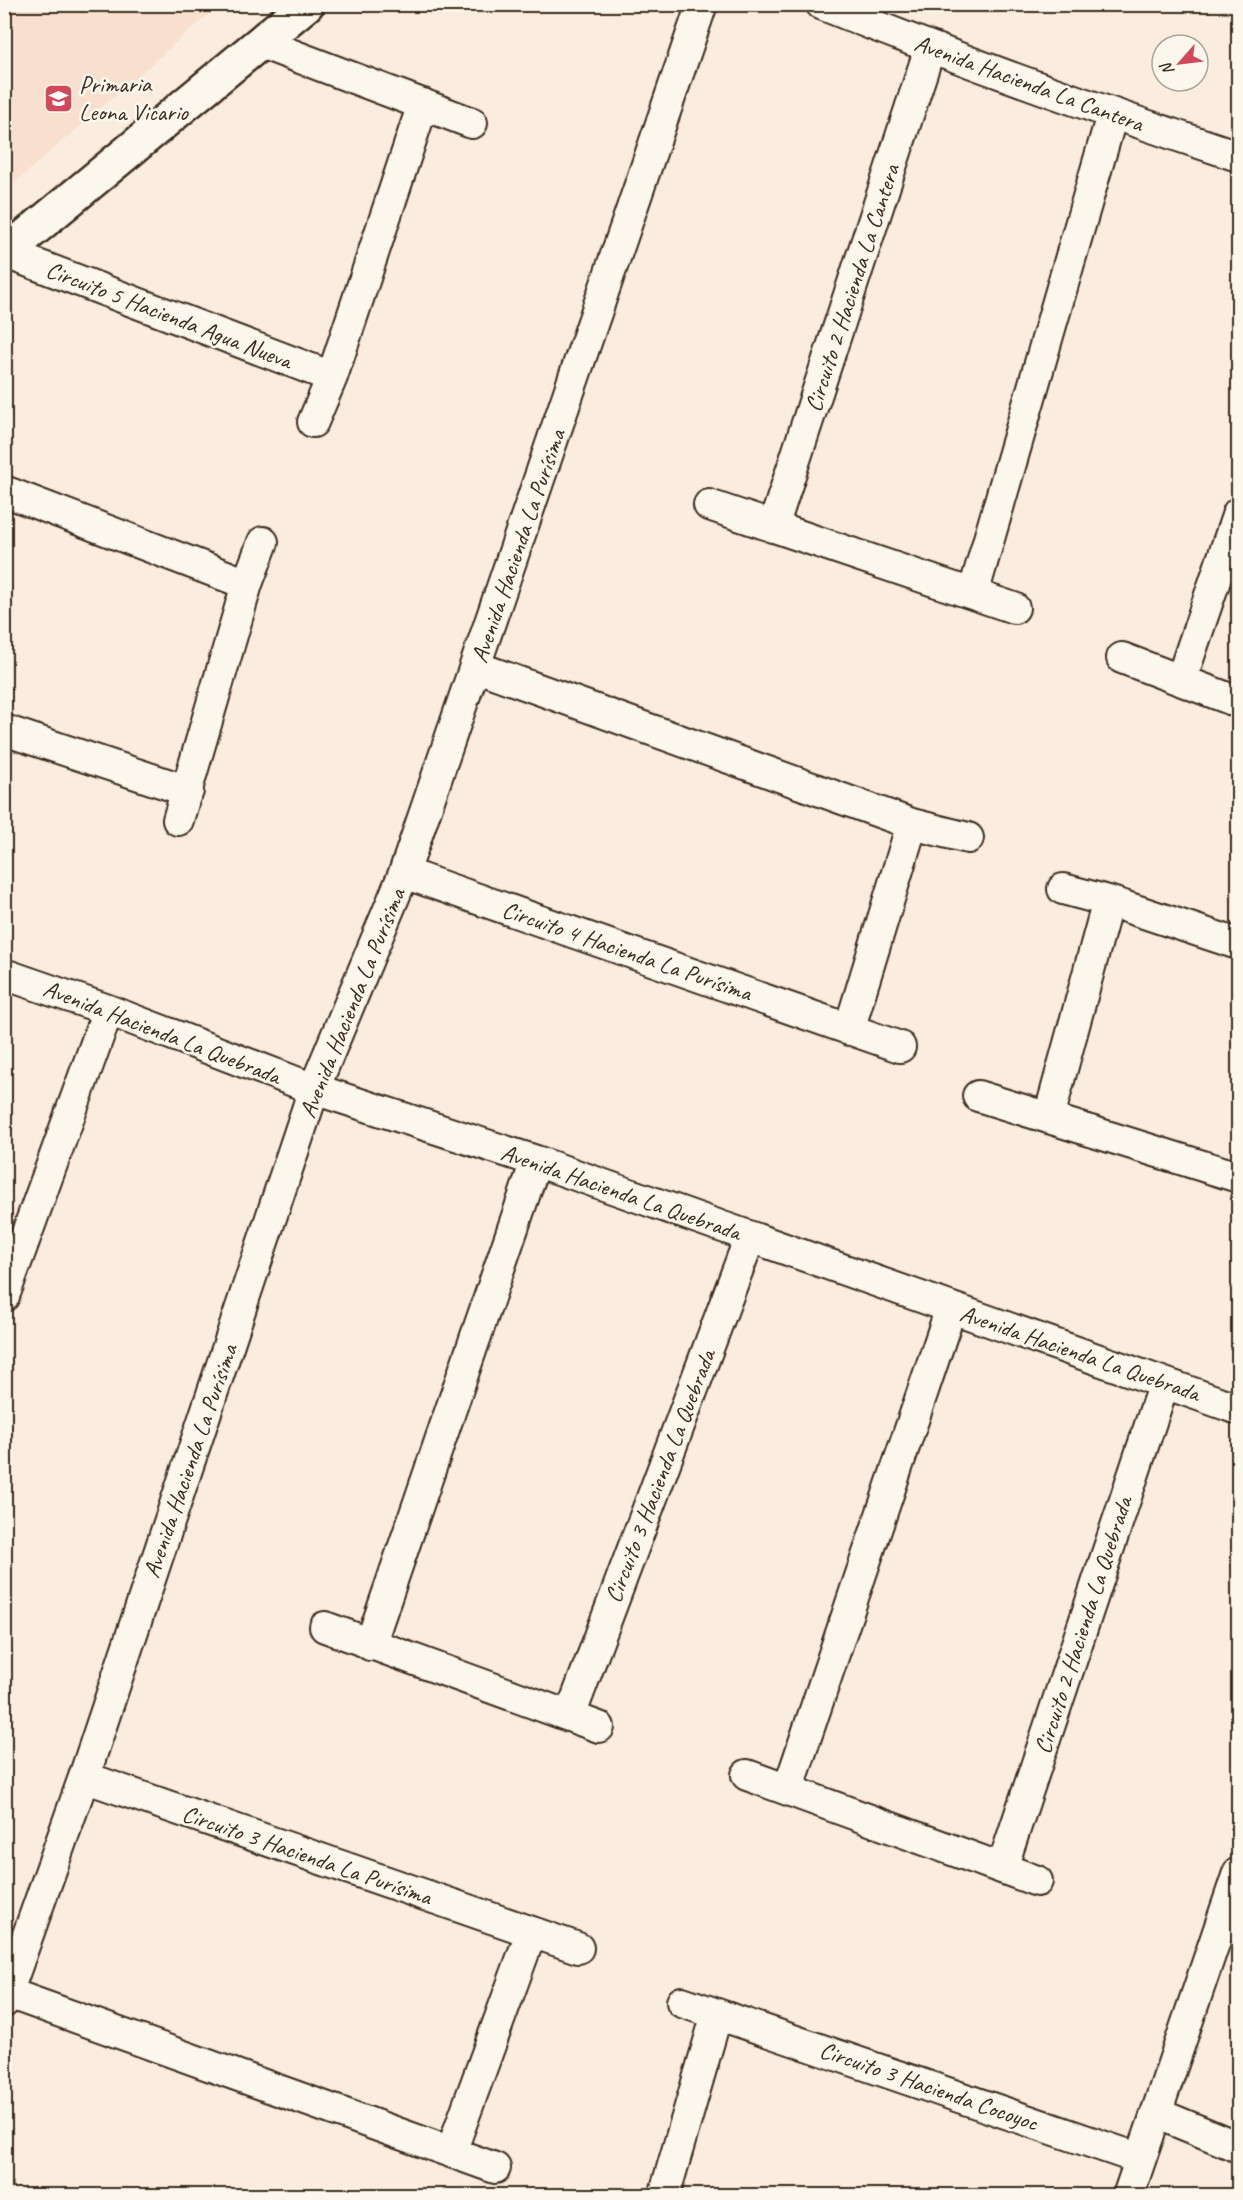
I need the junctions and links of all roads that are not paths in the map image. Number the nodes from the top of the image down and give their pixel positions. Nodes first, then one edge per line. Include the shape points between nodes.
1 (307, 4) edge
2 (702, 4) edge
3 (821, 4) edge
4 (261, 43) junction
5 (930, 48) junction
6 (423, 104) junction
7 (1112, 115) junction
8 (472, 123) dead end
9 (1239, 156) edge
10 (5, 254) edge
11 (332, 377) junction
12 (313, 422) dead end
13 (4, 491) edge
14 (709, 505) dead end
15 (1239, 513) edge
16 (773, 527) junction
17 (263, 542) dead end
18 (247, 584) junction
19 (973, 594) junction
20 (1014, 608) dead end
21 (1122, 658) dead end
22 (477, 667) junction
23 (1181, 680) junction
24 (1239, 702) edge
25 (4, 730) edge
26 (188, 791) junction
27 (178, 820) dead end
28 (912, 824) junction
29 (968, 838) dead end
30 (404, 873) junction
31 (1063, 889) dead end
32 (1108, 901) junction
33 (1239, 944) edge
34 (4, 974) edge
35 (108, 1010) junction
36 (849, 1030) junction
37 (900, 1047) dead end
38 (314, 1089) junction
39 (978, 1096) dead end
40 (1049, 1117) junction
41 (536, 1161) junction
42 (1239, 1177) edge
43 (750, 1237) junction
44 (4, 1296) edge
45 (951, 1308) junction
46 (1164, 1383) junction
47 (1239, 1409) edge
48 (325, 1627) dead end
49 (370, 1645) junction
50 (570, 1716) junction
51 (599, 1727) dead end
52 (747, 1775) dead end
53 (84, 1777) junction
54 (789, 1790) junction
55 (1002, 1868) junction
56 (1239, 1873) edge
57 (1037, 1881) dead end
58 (1233, 1910) edge
59 (531, 1933) junction
60 (578, 1948) dead end
61 (6, 1998) edge
62 (682, 2002) dead end
63 (717, 2014) junction
64 (1156, 2113) junction
65 (1239, 2147) edge
66 (451, 2152) junction
67 (1140, 2158) junction
68 (495, 2168) dead end
69 (664, 2196) edge
70 (1128, 2196) edge

1 - 4 street
2 - 22 street, Avenida Hacienda La Purísima
3 - 5 street, Avenida Hacienda La Cantera
4 - 6 street
4 - 10 street
5 - 7 street, Avenida Hacienda La Cantera
5 - 16 street, Circuito 2 Hacienda La Cantera
6 - 8 street
6 - 11 street
7 - 9 street, Avenida Hacienda La Cantera
7 - 19 street
10 - 11 street, Circuito 5 Hacienda Agua Nueva
11 - 12 street
13 - 18 street
14 - 16 street
15 - 23 street
16 - 19 street
17 - 18 street
18 - 26 street
19 - 20 street
21 - 23 street
22 - 28 street
22 - 30 street, Avenida Hacienda La Purísima
23 - 24 street
25 - 26 street
26 - 27 street
28 - 29 street
28 - 36 street
30 - 36 street, Circuito 4 Hacienda La Purísima
30 - 38 street, Avenida Hacienda La Purísima
31 - 32 street
32 - 33 street
32 - 40 street
34 - 35 street, Avenida Hacienda La Quebrada
35 - 38 street, Avenida Hacienda La Quebrada
35 - 44 street
36 - 37 street, Circuito 4 Hacienda La Purísima
38 - 41 street, Avenida Hacienda La Quebrada
38 - 53 street, Avenida Hacienda La Purísima
39 - 40 street
40 - 42 street
41 - 43 street, Avenida Hacienda La Quebrada
41 - 49 street
43 - 45 street, Avenida Hacienda La Quebrada
43 - 50 street, Circuito 3 Hacienda La Quebrada
45 - 46 street, Avenida Hacienda La Quebrada
45 - 54 street
46 - 47 street, Avenida Hacienda La Quebrada
46 - 55 street, Circuito 2 Hacienda La Quebrada
48 - 49 street
49 - 50 street
50 - 51 street
52 - 54 street
53 - 59 street, Circuito 3 Hacienda La Purísima
53 - 61 street, Avenida Hacienda La Purísima
54 - 55 street
55 - 57 street
56 - 58 street
58 - 64 street
59 - 60 street, Circuito 3 Hacienda La Purísima
59 - 66 street
61 - 66 street
62 - 63 street, Circuito 3 Hacienda Cocoyoc
63 - 67 street, Circuito 3 Hacienda Cocoyoc
63 - 69 street
64 - 65 street
64 - 67 street
66 - 68 street
67 - 70 street

